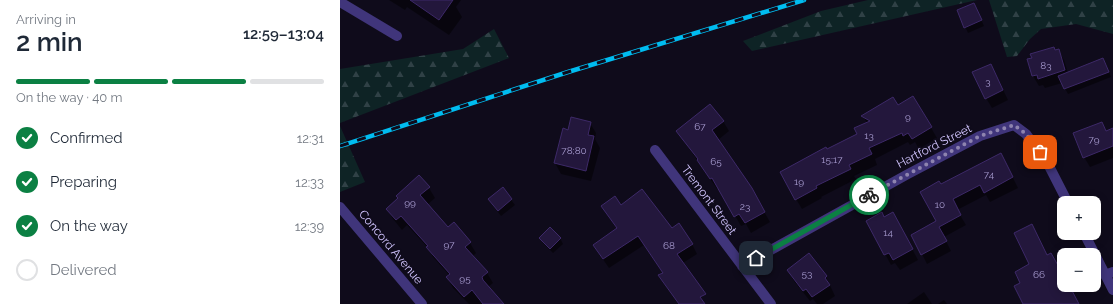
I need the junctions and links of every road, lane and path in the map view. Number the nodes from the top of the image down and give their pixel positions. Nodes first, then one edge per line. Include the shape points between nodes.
1 (340, 2) edge
2 (397, 36) dead end
3 (655, 150) dead end
4 (1064, 196) edge
5 (340, 207) edge
6 (1088, 240) edge
7 (742, 266) junction
8 (1109, 274) edge
9 (1113, 290) edge
10 (422, 304) edge
11 (771, 304) edge

1 - 2 street
3 - 7 street, Tremont Street
4 - 7 street, Hartford Street via 1048,164 1032,141 1014,125 980,136
5 - 10 street, Concord Avenue
6 - 8 street
7 - 11 street, Tremont Street
8 - 9 street

